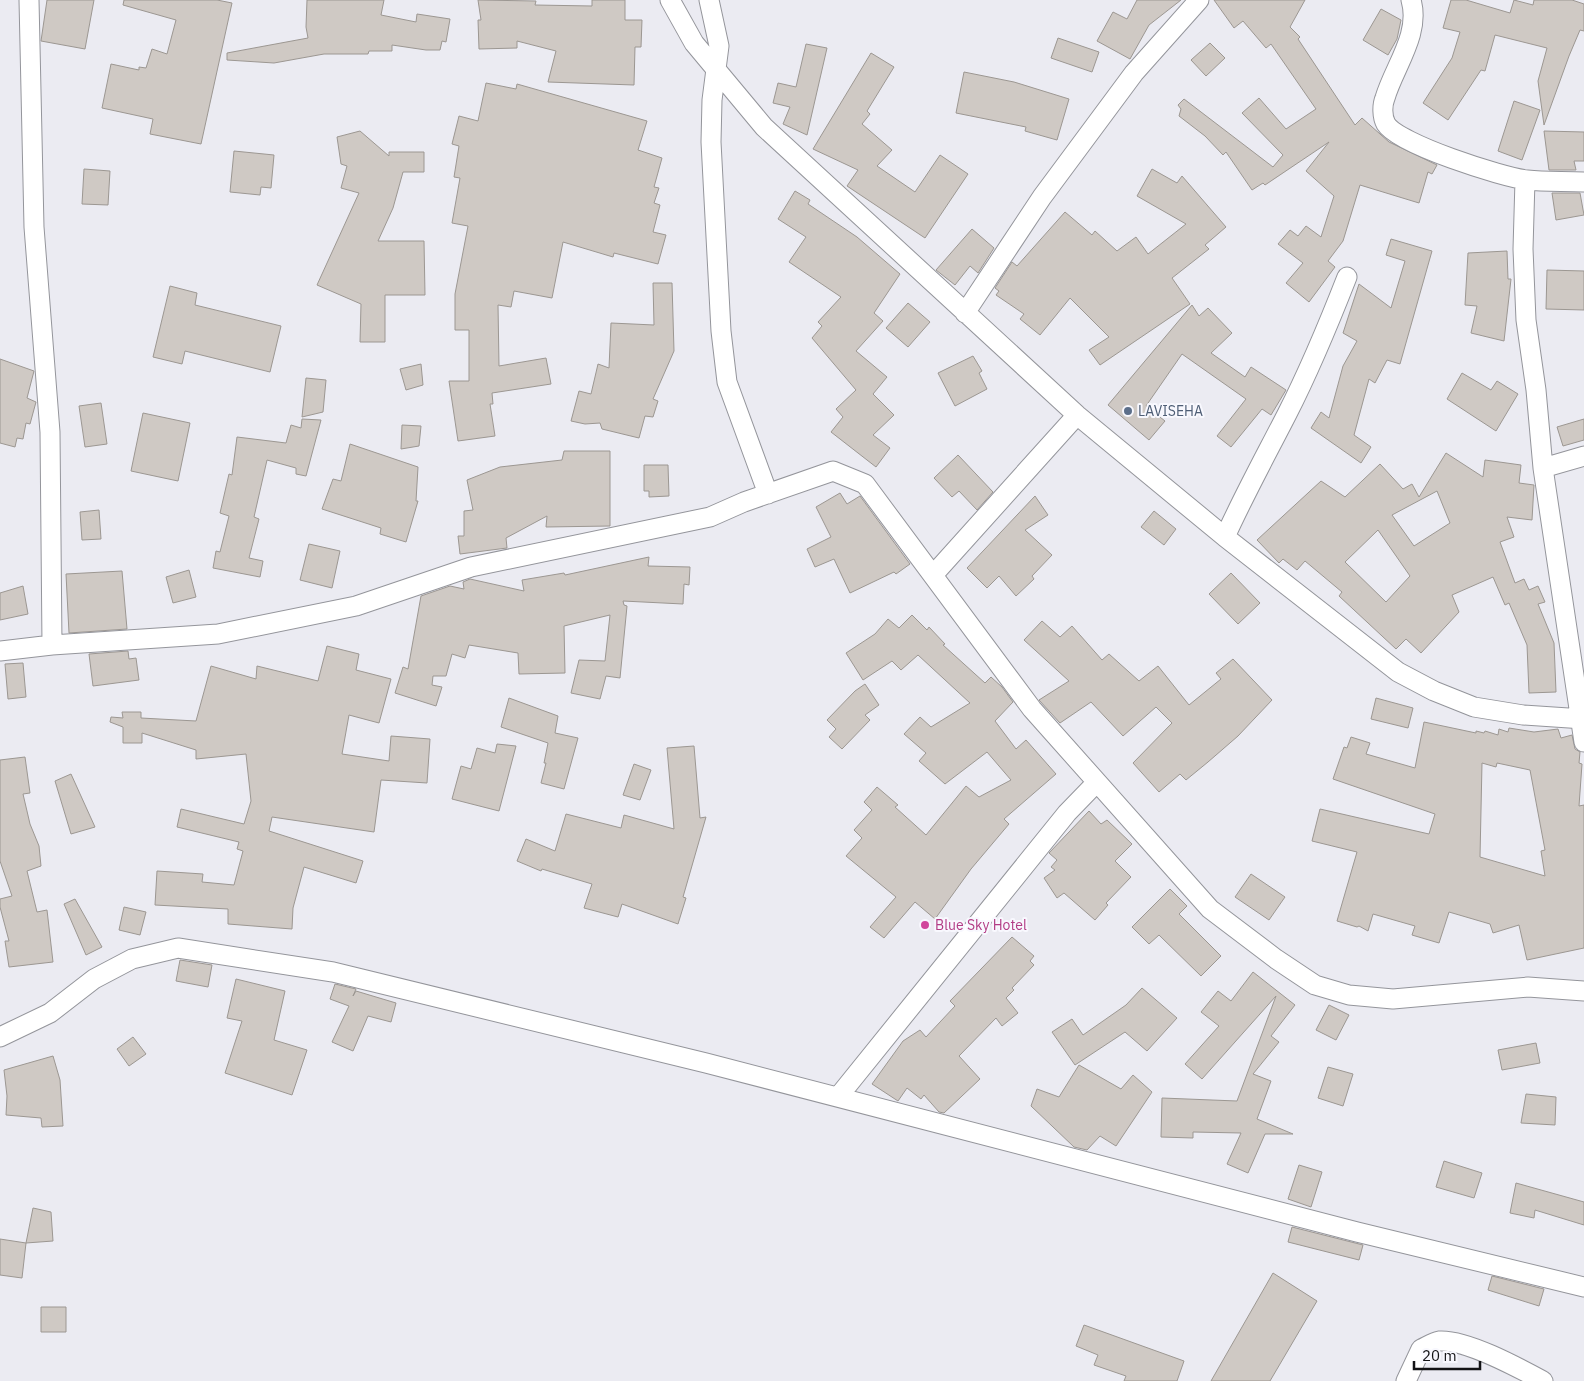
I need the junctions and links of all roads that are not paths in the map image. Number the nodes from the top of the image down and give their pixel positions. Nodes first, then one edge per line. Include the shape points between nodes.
1 (28, 0) edge
2 (670, 0) edge
3 (709, 0) edge
4 (1199, 0) edge
5 (1411, 0) edge
6 (715, 68) junction
7 (1525, 180) junction
8 (1584, 182) edge
9 (1347, 277) dead end
10 (965, 313) junction
11 (1077, 415) junction
12 (1584, 456) edge
13 (1544, 468) junction
14 (768, 494) junction
15 (1225, 537) junction
16 (934, 574) junction
17 (52, 645) junction
18 (0, 651) edge
19 (1583, 719) edge
20 (1584, 742) edge
21 (1097, 782) junction
22 (1584, 991) edge
23 (0, 1037) edge
24 (838, 1097) junction
25 (1584, 1287) edge
26 (1406, 1381) edge
27 (1543, 1381) edge

1 - 17 street via 34,227 50,432
2 - 6 street via 694,43
3 - 6 street via 719,46
4 - 10 street via 1134,73 1042,197
5 - 7 street via 1413,15 1405,50 1384,99 1386,125 1413,143 1467,164
6 - 10 street via 764,127
6 - 14 street via 711,142 721,331 727,382
7 - 8 street
7 - 13 street via 1526,320
9 - 15 street via 1322,340
10 - 11 street
11 - 15 street
11 - 16 street
12 - 13 street
13 - 19 street
14 - 16 street via 833,471 865,484
14 - 17 street via 710,518 471,567 356,606 218,634
15 - 19 street via 1398,672 1434,691 1474,707 1523,715
16 - 21 street via 1032,709
17 - 18 street
19 - 20 street
21 - 22 street via 1210,909 1315,985 1349,995 1393,999 1528,987
21 - 24 street via 1067,813
23 - 24 street via 50,1013 94,980 132,959 178,948 333,972
24 - 25 street via 1357,1232
26 - 27 street via 1421,1349 1439,1341 1465,1346 1509,1363

